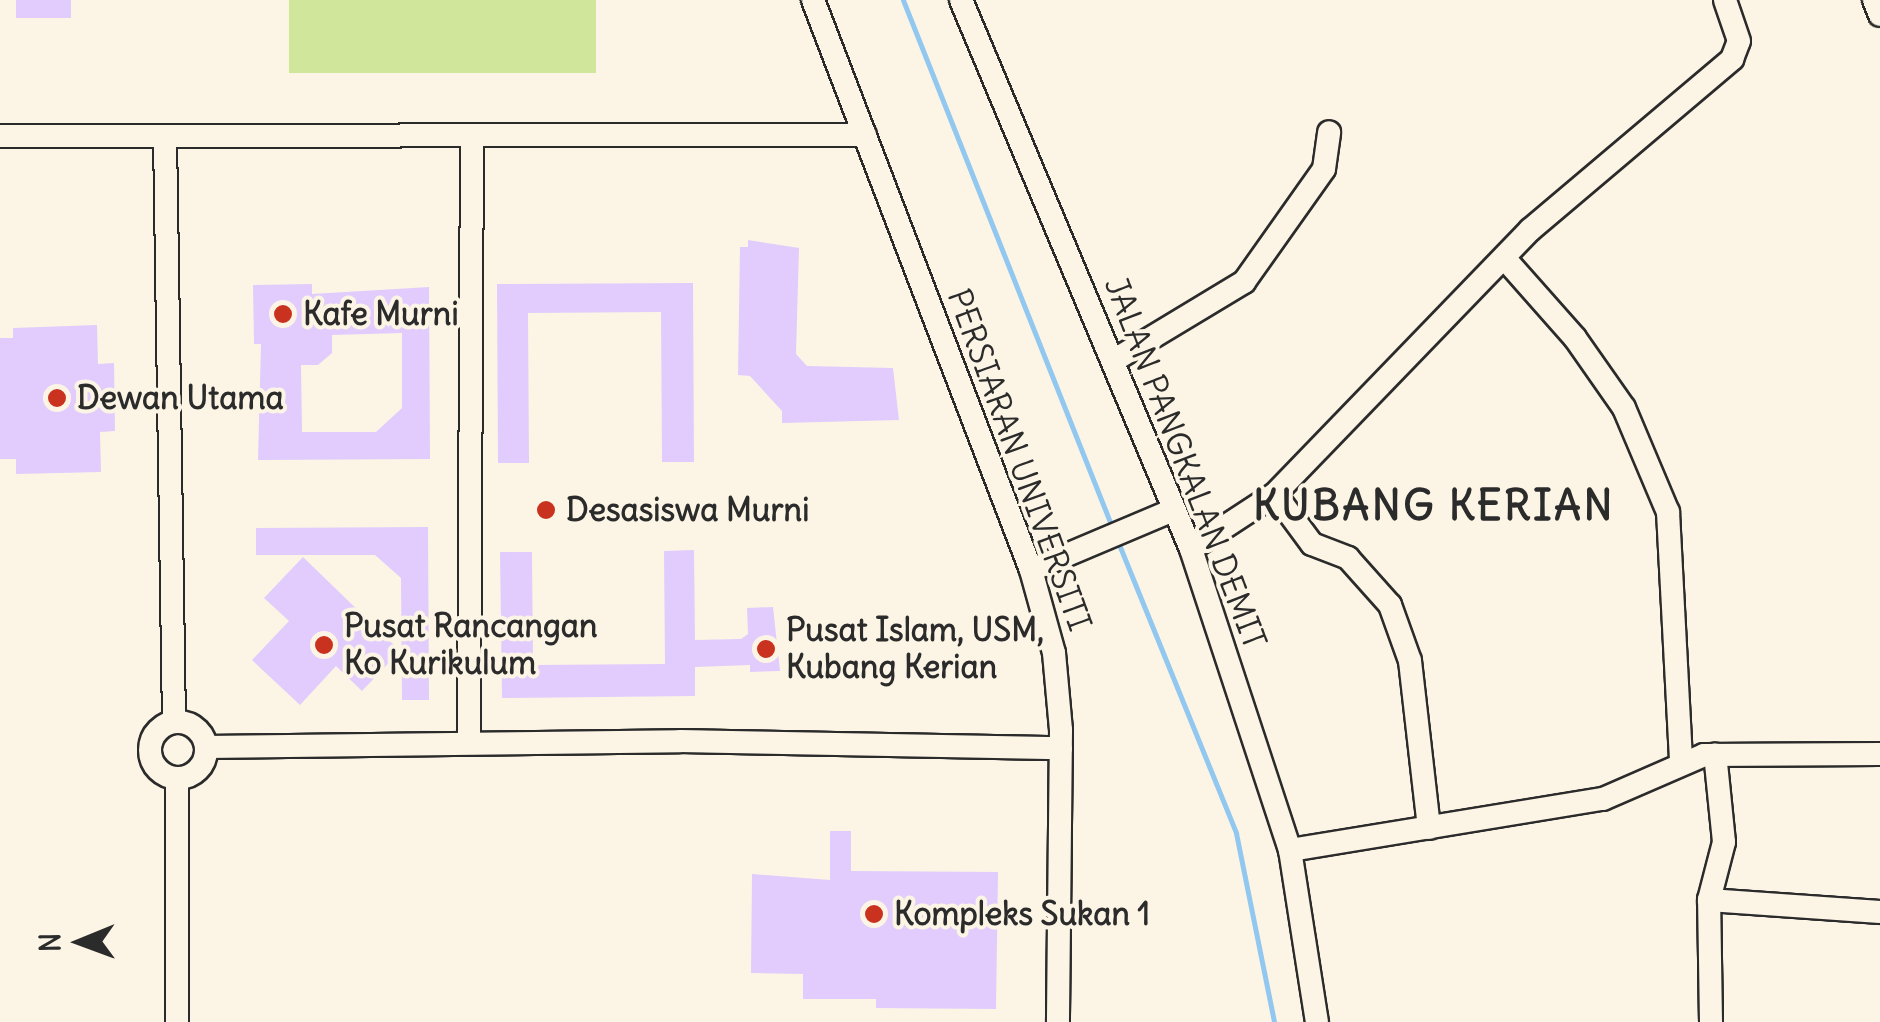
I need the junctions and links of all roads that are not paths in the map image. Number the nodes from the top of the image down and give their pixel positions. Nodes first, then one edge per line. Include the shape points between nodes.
1 (813, 0) edge
2 (960, 0) edge
3 (1725, 0) edge
4 (1874, 0) edge
5 (1880, 15) edge
6 (1329, 132) dead end
7 (865, 134) junction
8 (472, 135) junction
9 (0, 136) edge
10 (165, 136) junction
11 (1506, 260) junction
12 (1113, 361) junction
13 (1275, 494) junction
14 (1174, 510) junction
15 (1191, 549) junction
16 (1031, 570) junction
17 (174, 722) junction
18 (469, 744) junction
19 (206, 747) junction
20 (1062, 748) junction
21 (1715, 754) junction
22 (1880, 754) edge
23 (1681, 760) junction
24 (177, 778) junction
25 (1429, 828) junction
26 (1290, 850) junction
27 (1709, 900) junction
28 (1880, 912) edge
29 (178, 1022) edge
30 (1058, 1022) edge
31 (1316, 1022) edge
32 (1711, 1022) edge

1 - 7 street, PERSIARAN UNIVERSITI
2 - 12 street, JALAN PANGKALAN DEMIT
3 - 11 street via 1739,41 1732,59 1530,230
4 - 5 street
6 - 12 street via 1324,169 1244,282
7 - 8 street
7 - 16 street, PERSIARAN UNIVERSITI
8 - 10 street
8 - 18 street
9 - 10 street
10 - 17 street
11 - 13 street
11 - 23 street via 1575,338 1624,408 1668,512
12 - 14 street, JALAN PANGKALAN DEMIT
13 - 15 street
13 - 25 street via 1312,544 1348,558 1390,604 1410,661
14 - 15 street, JALAN PANGKALAN DEMIT
14 - 16 street
15 - 26 street, JALAN PANGKALAN DEMIT
16 - 20 street, PERSIARAN UNIVERSITI via 1054,653
17 - 19 street via 199,731
17 - 24 street via 158,730 150,746 160,771
18 - 19 street
18 - 20 street
19 - 24 street via 201,766
20 - 30 street, PERSIARAN UNIVERSITI
21 - 22 street
21 - 23 street
21 - 27 street via 1724,842
23 - 25 street via 1603,799
24 - 29 street
25 - 26 street
26 - 31 street, JALAN PANGKALAN DEMIT
27 - 28 street
27 - 32 street

